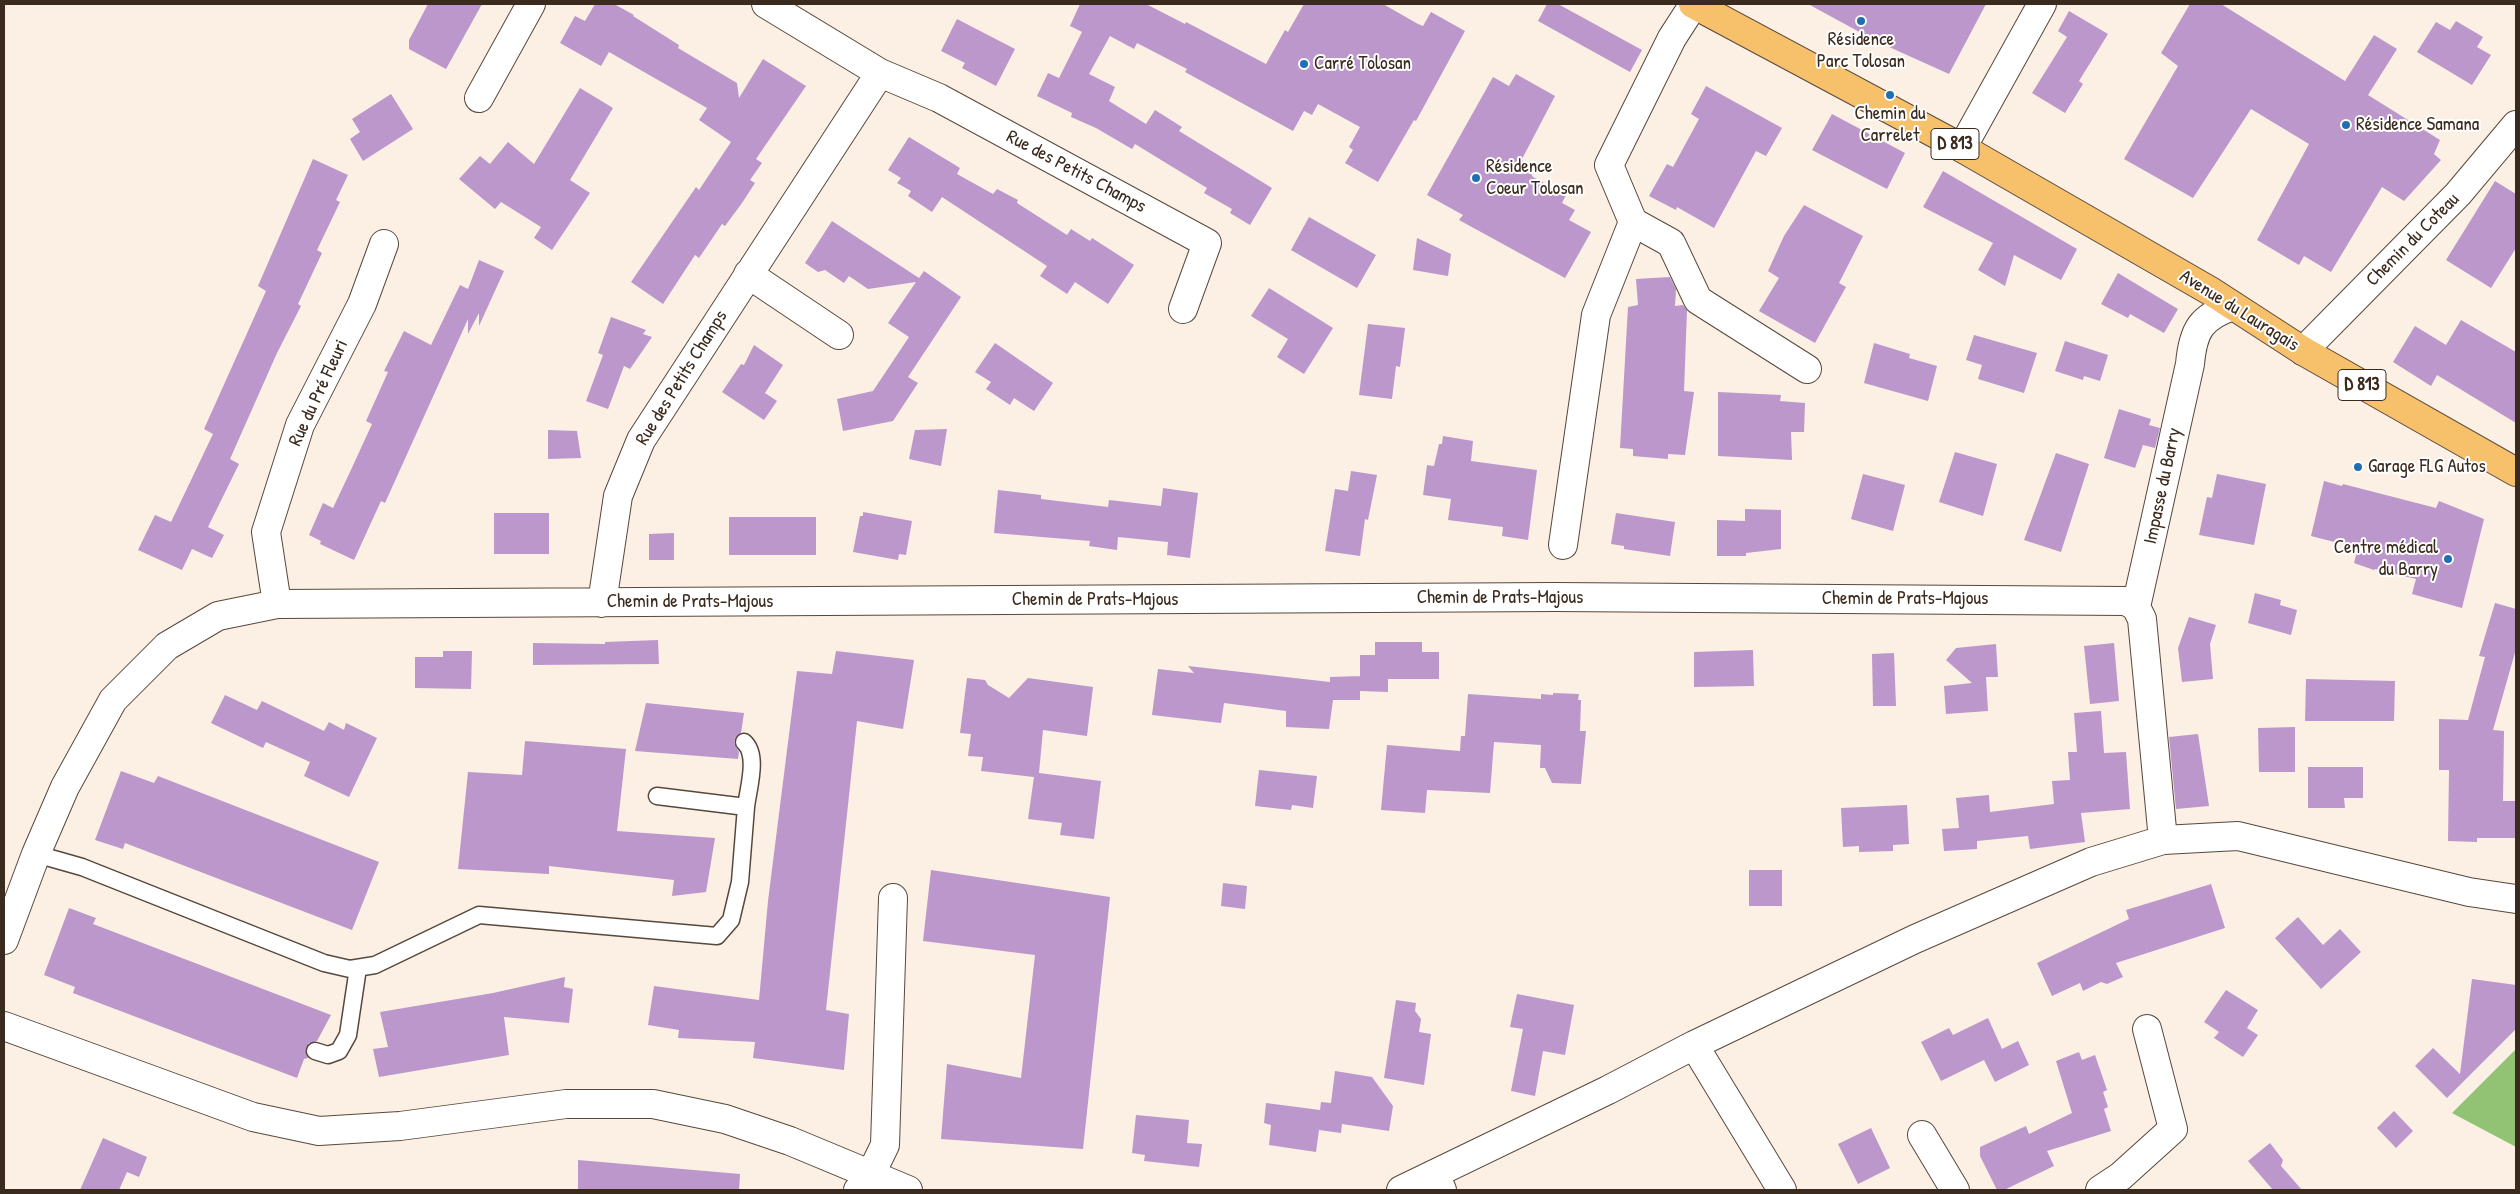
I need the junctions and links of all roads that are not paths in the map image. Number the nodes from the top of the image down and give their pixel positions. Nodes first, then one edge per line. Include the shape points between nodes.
1 (531, 4) edge
2 (766, 4) edge
3 (1694, 4) edge
4 (2042, 4) edge
5 (880, 73) junction
6 (478, 98) dead end
7 (2516, 125) edge
8 (1962, 148) junction
9 (1633, 222) junction
10 (384, 244) dead end
11 (748, 274) junction
12 (2233, 306) junction
13 (1182, 309) dead end
14 (840, 335) dead end
15 (2303, 351) junction
16 (1807, 369) dead end
17 (2516, 472) edge
18 (1563, 545) dead end
19 (602, 603) junction
20 (277, 604) junction
21 (2136, 607) junction
22 (744, 742) dead end
23 (657, 796) dead end
24 (746, 807) junction
25 (2164, 840) junction
26 (36, 854) junction
27 (893, 898) dead end
28 (2516, 899) edge
29 (4, 940) edge
30 (358, 968) junction
31 (4, 1026) edge
32 (2147, 1029) dead end
33 (1694, 1045) junction
34 (314, 1051) dead end
35 (1922, 1135) dead end
36 (1439, 1182) edge
37 (864, 1183) edge
38 (908, 1190) edge
39 (1401, 1190) edge
40 (1782, 1190) edge
41 (1955, 1190) edge
42 (2100, 1190) edge

1 - 6 street
2 - 5 street, Rue des Petits Champs
3 - 8 main road, Avenue du Lauragais / D 813
3 - 9 street via 1672,38 1609,165
4 - 8 street
5 - 11 street, Rue des Petits Champs
5 - 13 street, Rue des Petits Champs via 940,98 1207,243
7 - 15 street, Chemin du Coteau via 2458,194
8 - 12 main road, Avenue du Lauragais / D 813
9 - 16 street via 1671,243 1698,300
9 - 18 street via 1596,314
10 - 20 street, Rue du Pré Fleuri via 362,304 300,425 266,532
11 - 14 street
11 - 19 street, Rue des Petits Champs via 641,440 618,496
12 - 15 main road, Avenue du Lauragais / D 813
12 - 21 street, Impasse du Barry via 2213,313 2204,321 2191,345 2190,364
15 - 17 main road, Avenue du Lauragais / D 813
19 - 20 street, Chemin de Prats-Majous
19 - 21 street, Chemin de Prats-Majous via 1565,597 2126,601
20 - 26 street, Chemin de Prats-Majous via 218,616 209,621 167,646 113,700 65,787
21 - 25 street via 2142,618
22 - 24 lane via 752,758
23 - 24 lane
24 - 30 lane via 740,882 731,920 717,936 479,915 375,965
25 - 28 street via 2238,836 2469,892
25 - 33 street via 2091,862 1924,935
26 - 29 street, Chemin de Prats-Majous
26 - 30 lane via 82,867 324,963
27 - 37 street via 885,1146
30 - 34 lane via 348,1035 339,1051 328,1055
31 - 37 street via 253,1117 320,1130 400,1126 566,1104 653,1104 724,1119 781,1138
32 - 42 street via 2174,1129 2121,1176
33 - 36 street
33 - 40 street
35 - 41 street
36 - 39 street
37 - 38 street

